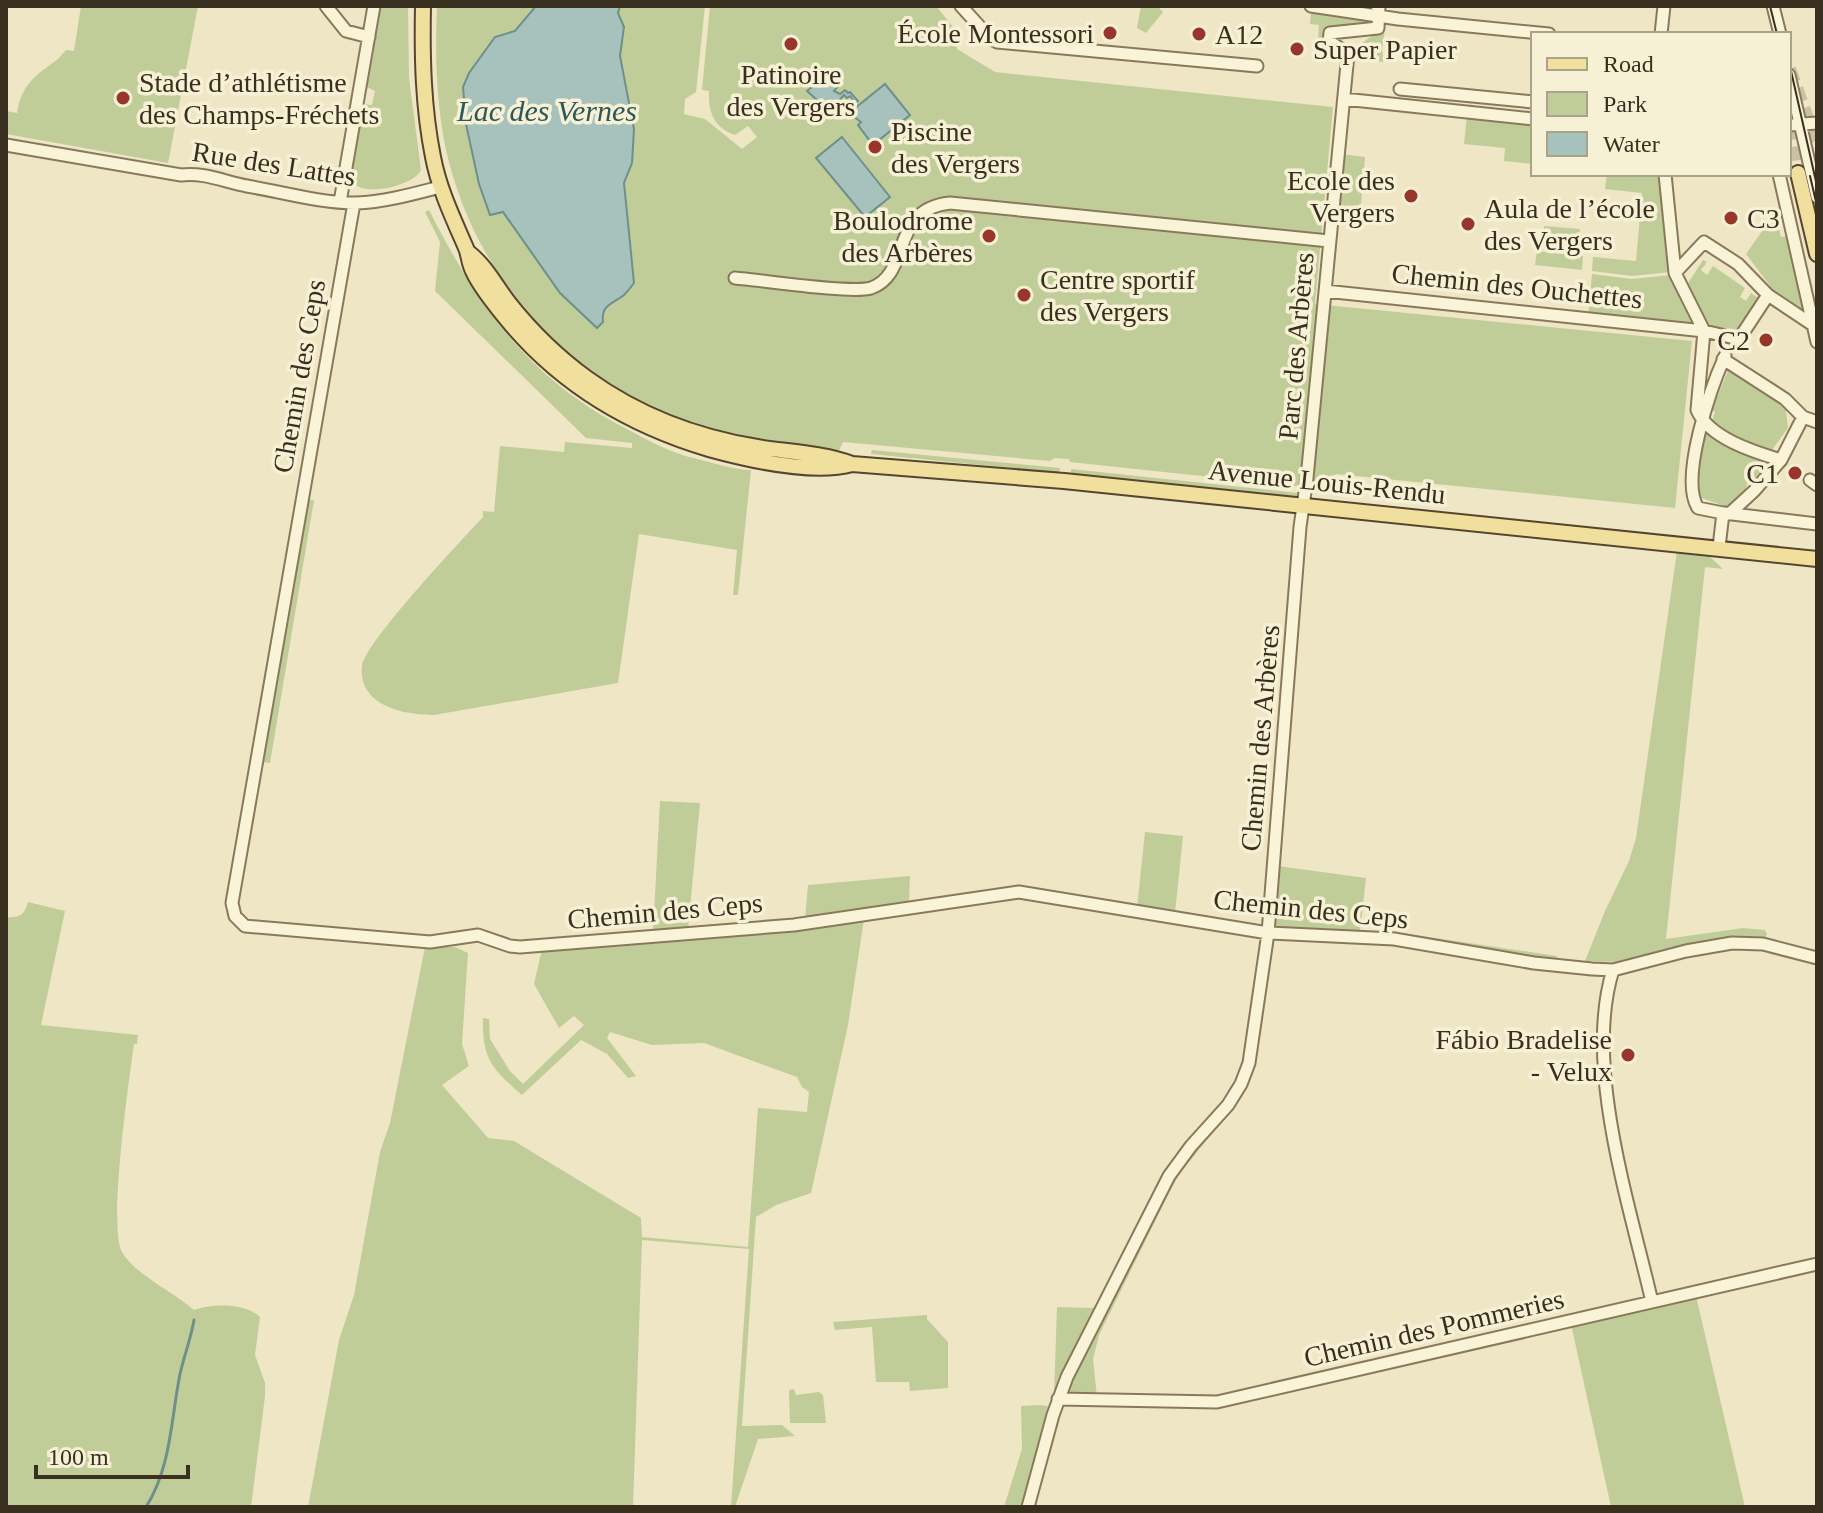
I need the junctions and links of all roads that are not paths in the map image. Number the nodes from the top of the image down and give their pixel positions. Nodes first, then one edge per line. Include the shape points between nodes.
1 (326, 6) edge
2 (374, 6) edge
3 (423, 6) edge
4 (961, 6) edge
5 (1311, 6) edge
6 (1664, 6) edge
7 (1773, 6) edge
8 (1378, 11) edge
9 (1534, 32) edge
10 (1661, 32) edge
11 (1780, 32) edge
12 (369, 37) junction
13 (1257, 66) dead end
14 (1400, 89) dead end
15 (1791, 92) edge
16 (1344, 99) junction
17 (1531, 102) edge
18 (1531, 119) edge
19 (1817, 123) edge
20 (1795, 125) edge
21 (6, 145) edge
22 (1798, 173) tunnel mouth
23 (1665, 176) edge
24 (1779, 176) edge
25 (440, 187) junction
26 (1817, 197) edge
27 (340, 202) junction
28 (354, 203) junction
29 (1329, 241) junction
30 (1817, 254) edge
31 (1675, 273) junction
32 (735, 278) dead end
33 (1325, 291) junction
34 (1768, 295) junction
35 (1813, 325) junction
36 (1704, 331) junction
37 (1817, 342) edge
38 (1803, 417) junction
39 (1701, 420) junction
40 (1817, 422) edge
41 (1781, 460) junction
42 (1303, 506) junction
43 (1726, 513) junction
44 (1817, 524) edge
45 (1719, 547) junction
46 (1795, 558) junction
47 (1817, 559) edge
48 (1817, 566) edge
49 (1268, 933) junction
50 (1817, 958) edge
51 (1613, 970) junction
52 (1817, 1264) edge
53 (1652, 1302) junction
54 (1058, 1399) junction
55 (1028, 1507) edge

1 - 12 street via 346,31
2 - 12 street
3 - 25 main road, Avenue Louis-Rendu via 426,111
4 - 13 street via 997,42
5 - 8 street
6 - 10 street
7 - 11 street
8 - 9 street
8 - 16 street, Parc des Arbères via 1378,28 1330,33 1329,41 1348,54
12 - 27 street
14 - 17 street
15 - 20 street
16 - 18 street
16 - 29 street, Parc des Arbères
19 - 20 street
20 - 26 street
21 - 27 street, Rue des Lattes
22 - 30 main road
23 - 31 street
24 - 35 street
25 - 28 street, Rue des Lattes
25 - 42 main road, Avenue Louis-Rendu via 468,252 550,348 588,379 673,425 852,464
27 - 28 street, Rue des Lattes
28 - 49 street, Chemin des Ceps via 232,903 242,924 430,942 478,935 520,947 794,925 1019,892
29 - 32 street via 950,203 930,207 916,218 897,259 871,288
29 - 33 street, Parc des Arbères
31 - 34 street via 1704,242 1738,264
31 - 36 street
33 - 36 street, Chemin des Ouchettes
33 - 42 street, Parc des Arbères
34 - 35 street
34 - 36 street, Chemin des Ouchettes via 1739,339
35 - 37 street
36 - 39 street via 1697,410
38 - 39 street via 1724,358
38 - 40 street
38 - 41 street
39 - 41 street via 1743,449
39 - 43 street via 1692,499 1698,508
41 - 43 street
42 - 45 main road, Avenue Louis-Rendu
42 - 49 street, Chemin des Arbères
43 - 44 street
43 - 45 street
45 - 46 main road, Avenue Louis-Rendu
46 - 47 main road, Avenue Louis-Rendu
46 - 48 main road, Avenue Louis-Rendu
49 - 51 street, Chemin des Ceps via 1394,939 1534,963
49 - 54 street, Chemin des Arbères via 1249,1063 1241,1084 1169,1176
50 - 51 street, Chemin des Ceps via 1763,944 1732,943
51 - 53 street via 1606,992 1606,1099
52 - 53 street, Chemin des Pommeries
53 - 54 street, Chemin des Pommeries via 1217,1402
54 - 55 street, Chemin des Arbères

